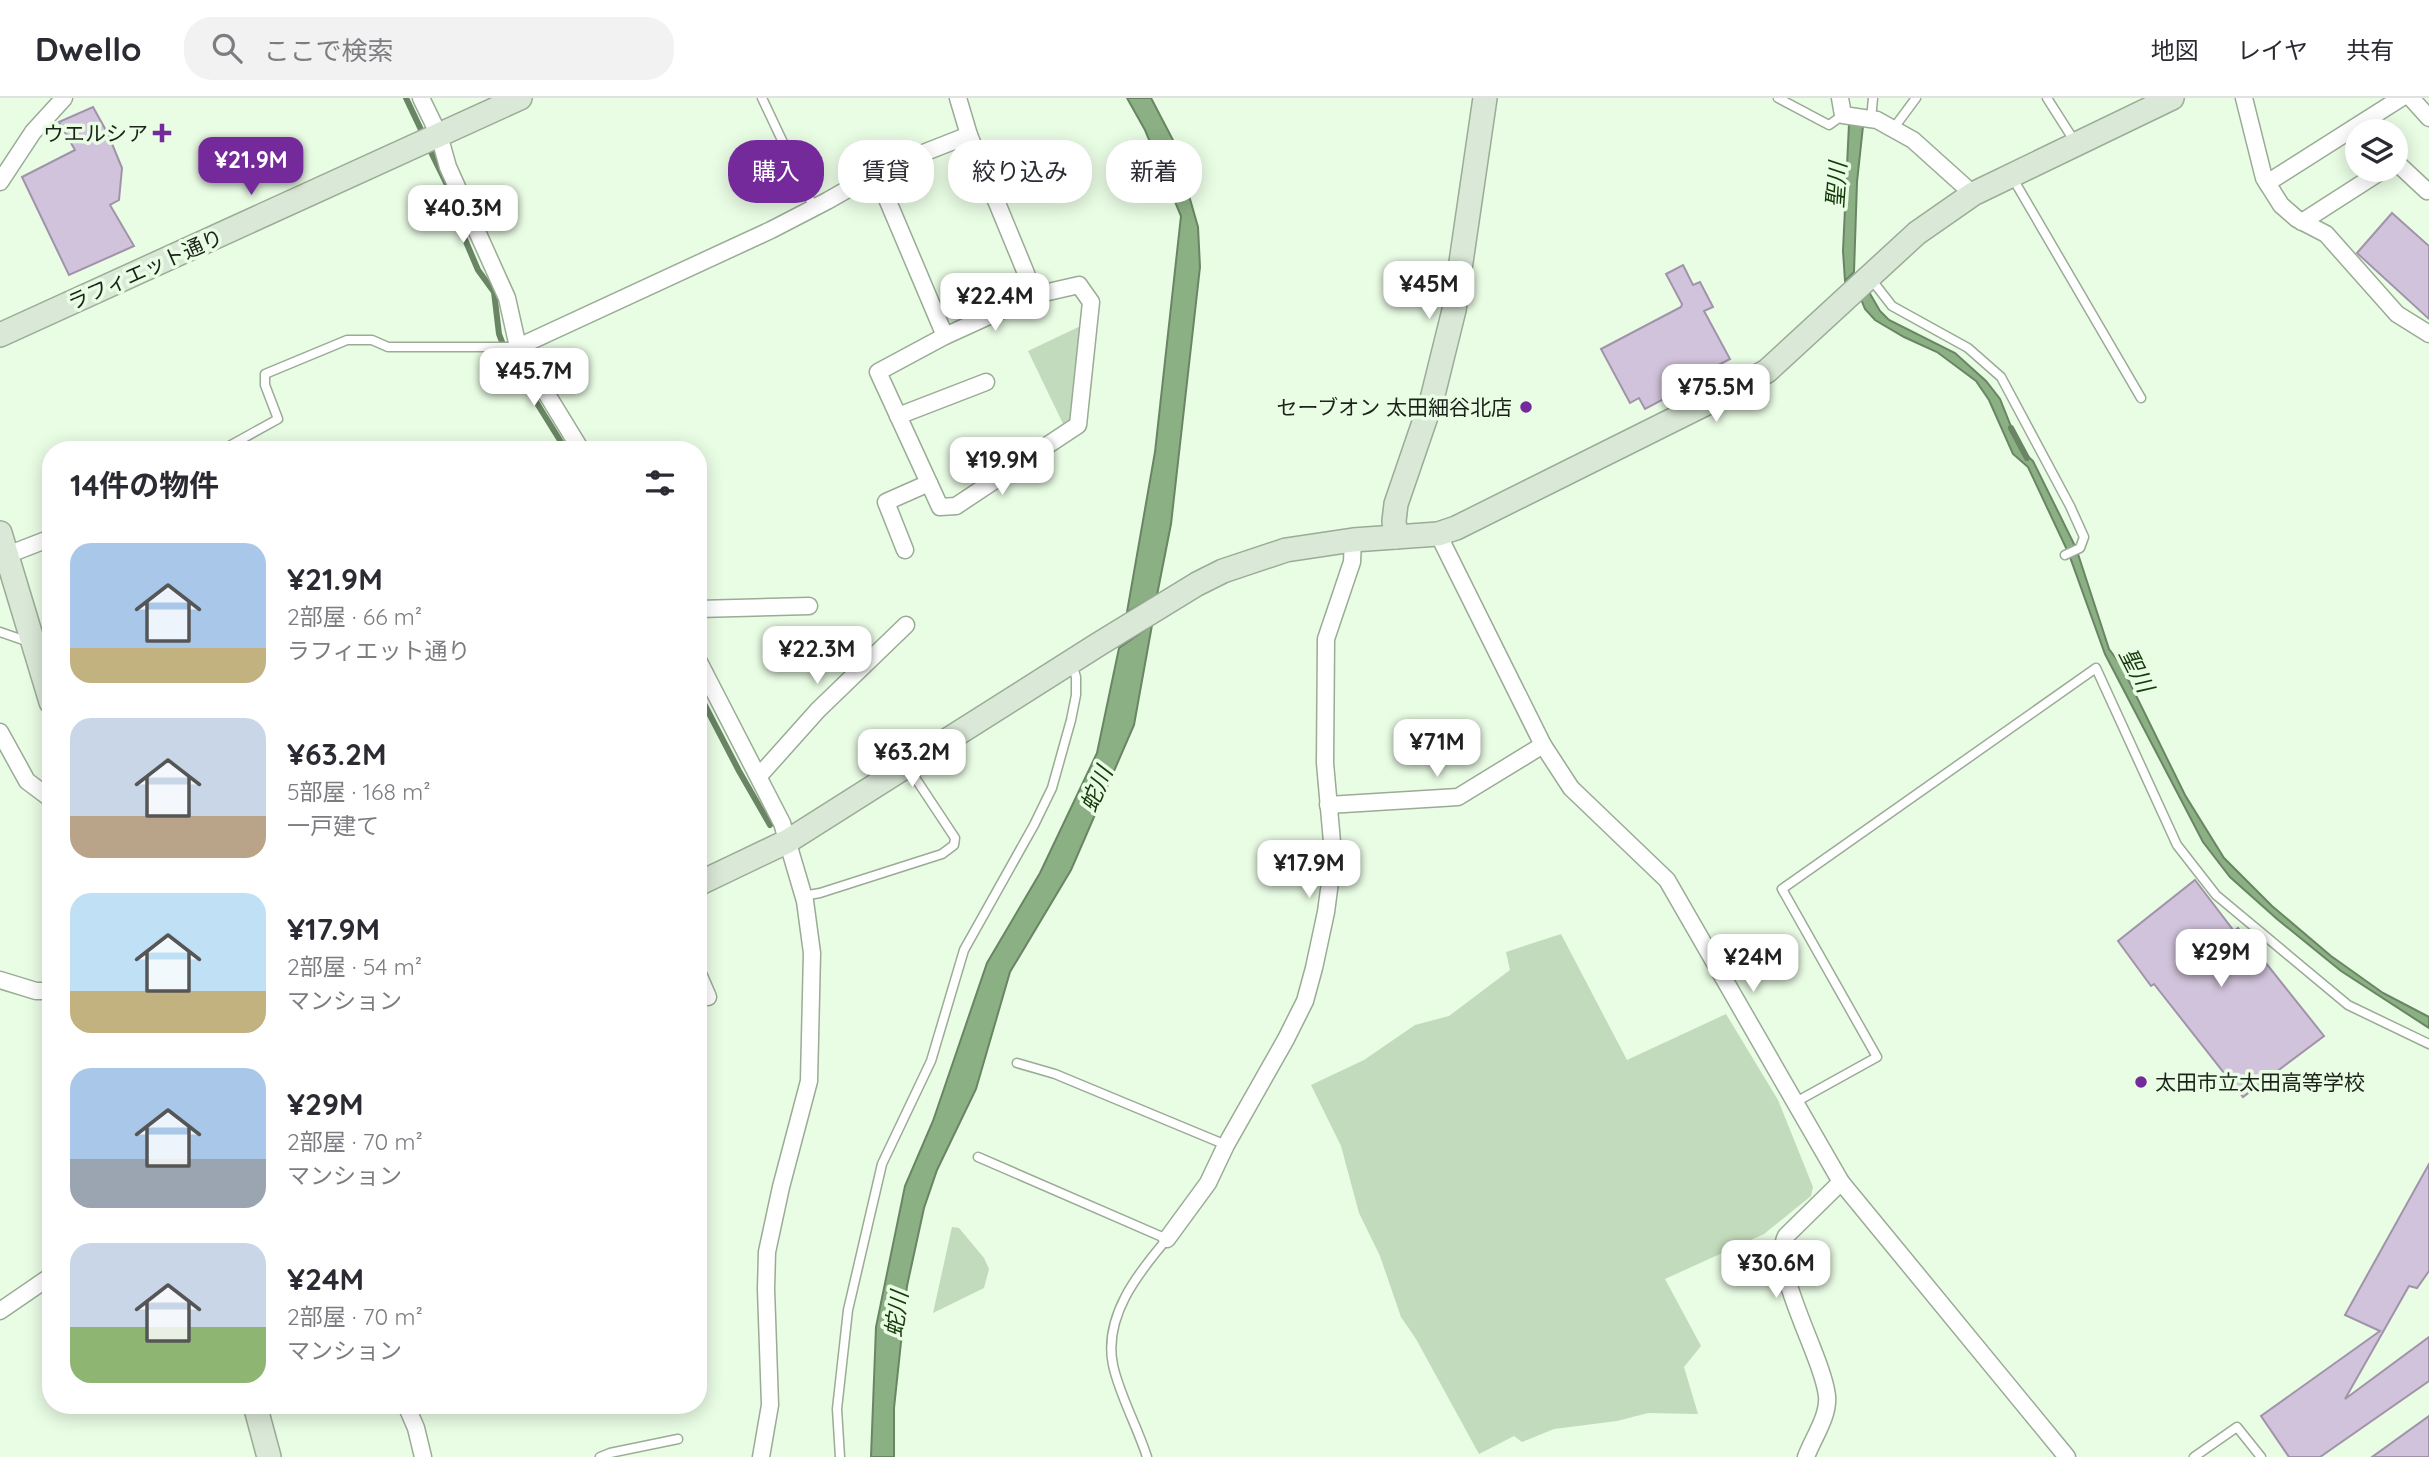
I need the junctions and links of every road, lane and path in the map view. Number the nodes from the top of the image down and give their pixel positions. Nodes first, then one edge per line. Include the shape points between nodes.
1 (64, 98) edge
2 (421, 98) edge
3 (520, 98) edge
4 (762, 98) edge
5 (958, 98) edge
6 (1485, 98) edge
7 (1779, 98) edge
8 (1840, 98) edge
9 (1873, 98) edge
10 (1916, 98) edge
11 (2047, 98) edge
12 (2172, 98) edge
13 (2244, 98) edge
14 (2401, 98) edge
15 (2410, 98) edge
16 (1843, 116) junction
17 (2429, 118) edge
18 (1871, 119) junction
19 (1893, 129) junction
20 (439, 135) junction
21 (969, 135) junction
22 (2077, 145) junction
23 (934, 149) edge
24 (2408, 173) edge
25 (2011, 176) junction
26 (2364, 182) edge
27 (0, 183) edge
28 (2267, 183) junction
29 (2429, 190) edge
30 (838, 194) edge
31 (1973, 194) junction
32 (889, 203) edge
33 (814, 208) junction
34 (2302, 222) junction
35 (1870, 277) junction
36 (1035, 295) junction
37 (2429, 334) edge
38 (0, 335) edge
39 (945, 336) junction
40 (518, 347) junction
41 (986, 382) dead end
42 (2141, 398) dead end
43 (898, 416) junction
44 (238, 441) edge
45 (575, 441) edge
46 (929, 483) junction
47 (1438, 534) junction
48 (1396, 537) junction
49 (42, 540) edge
50 (1353, 540) junction
51 (2, 549) edge
52 (905, 550) dead end
53 (2065, 555) dead end
54 (809, 606) dead end
55 (707, 609) edge
56 (906, 625) dead end
57 (0, 632) edge
58 (42, 646) edge
59 (42, 648) edge
60 (1071, 662) junction
61 (707, 677) edge
62 (0, 732) edge
63 (1543, 745) junction
64 (908, 766) junction
65 (759, 776) junction
66 (42, 792) edge
67 (1328, 805) junction
68 (788, 841) junction
69 (707, 880) edge
70 (803, 896) junction
71 (0, 980) edge
72 (42, 991) edge
73 (2429, 1044) edge
74 (1017, 1063) dead end
75 (1794, 1103) junction
76 (1226, 1145) junction
77 (978, 1157) dead end
78 (1841, 1182) junction
79 (1167, 1238) junction
80 (42, 1282) edge
81 (0, 1311) edge
82 (257, 1414) edge
83 (410, 1414) edge
84 (678, 1439) dead end
85 (611, 1455) edge
86 (269, 1457) edge
87 (423, 1457) edge
88 (600, 1457) edge
89 (761, 1457) edge
90 (840, 1457) edge
91 (1147, 1457) edge
92 (1806, 1457) edge
93 (2067, 1457) edge
94 (2194, 1457) edge
95 (2261, 1457) edge

1 - 27 street via 33,132
2 - 20 street
3 - 20 street, ラフィエット通り
4 - 33 lane
5 - 21 street
6 - 48 street via 1454,310 1432,399 1396,504
7 - 16 lane via 1829,125
8 - 16 street
9 - 18 lane
10 - 19 lane
11 - 22 lane
12 - 22 street
13 - 28 street
14 - 28 street
15 - 17 street
16 - 18 street
18 - 19 street
19 - 31 street via 1913,140
20 - 38 street, ラフィエット通り
20 - 40 street via 448,167 507,298
21 - 23 street
21 - 36 street
22 - 25 street
24 - 29 street
25 - 31 street
25 - 42 lane
26 - 34 street
28 - 34 street via 2281,205
30 - 33 street
31 - 35 street via 1916,233
32 - 39 street
33 - 40 street
34 - 37 street via 2326,233 2397,314
35 - 47 street via 1767,372 1477,519
35 - 53 lane via 1892,306 1968,348 2001,377 2084,537 2080,548
36 - 39 street
36 - 46 street via 1079,285 1091,302 1078,425 956,506 940,507
39 - 43 street via 878,372
40 - 44 lane via 388,347 372,340 347,340 265,374 278,419
40 - 45 street
41 - 43 street
43 - 46 street
46 - 52 street via 886,502
47 - 48 street
47 - 63 street
48 - 50 street
49 - 51 street
50 - 60 street via 1286,550 1223,571
50 - 67 street via 1352,562 1326,639
51 - 58 street
54 - 55 street
56 - 65 street via 818,710
57 - 59 lane
60 - 64 street
60 - 90 lane via 1076,695 1052,788 964,950 932,1060 883,1164 848,1310 838,1409
61 - 65 street
62 - 66 street via 27,781
63 - 67 street via 1458,797
63 - 75 street via 1571,788 1667,880
64 - 68 street
64 - 70 lane via 954,838 950,850
65 - 68 street
67 - 76 street via 1332,867 1305,1001
68 - 69 street
68 - 70 street
70 - 89 street via 813,975 809,1081 767,1252 770,1405
71 - 72 street
73 - 75 lane via 2348,1005 2216,895 2177,845 2096,668 1782,889 1877,1057
74 - 76 lane via 1055,1074
75 - 78 street
76 - 79 street via 1208,1183
77 - 79 lane
78 - 92 street via 1782,1245 1784,1269 1827,1396 1826,1410
78 - 93 street
79 - 91 lane via 1138,1274 1121,1306 1111,1349 1113,1367
80 - 81 street
82 - 86 street
83 - 87 street
84 - 85 lane
85 - 88 lane
94 - 95 lane via 2237,1427

